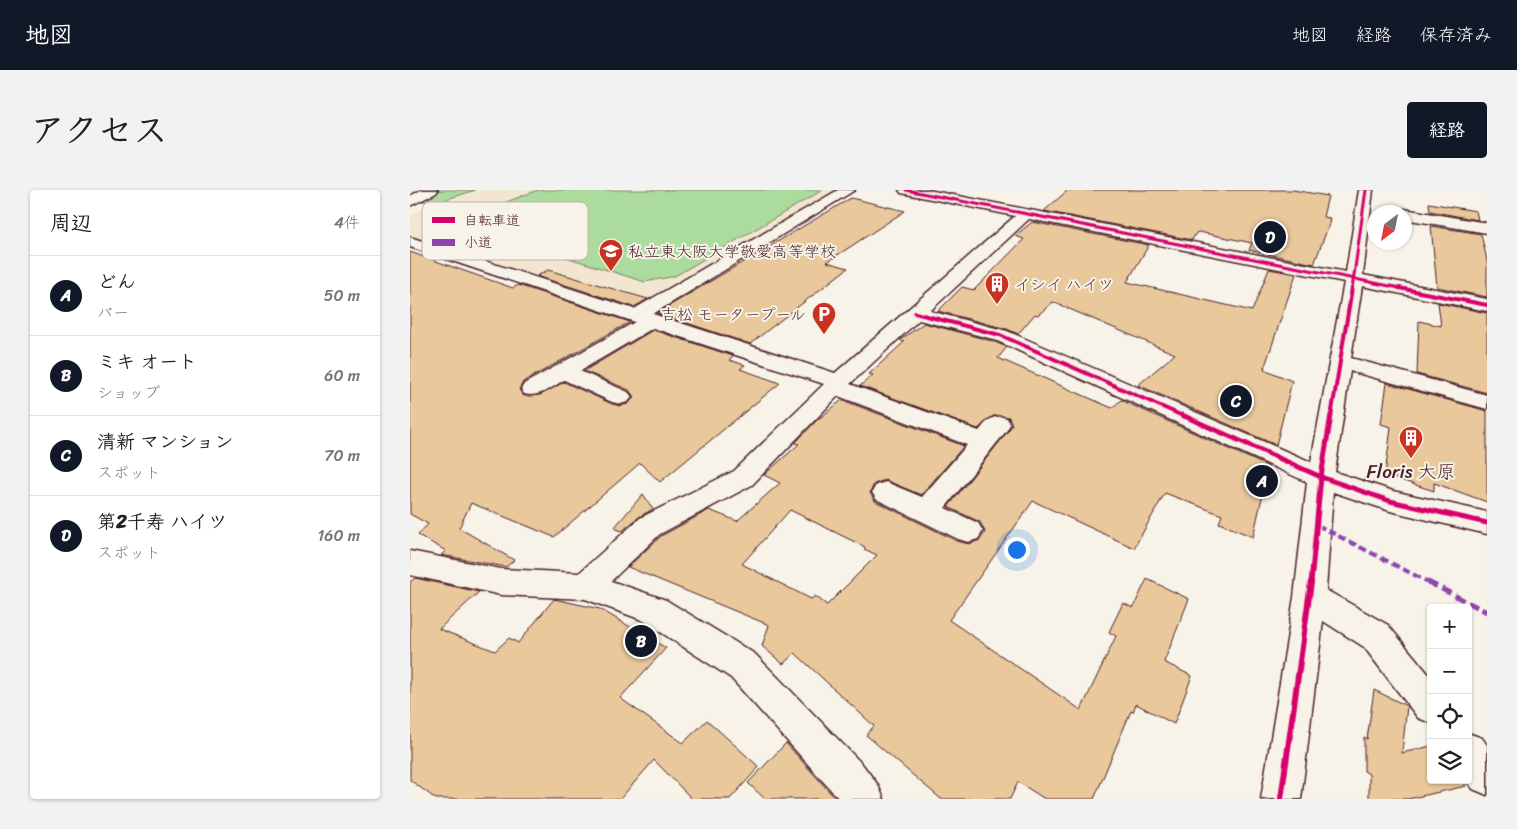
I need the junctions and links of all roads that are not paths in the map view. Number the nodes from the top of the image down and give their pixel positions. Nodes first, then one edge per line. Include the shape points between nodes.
1 (431, 190) edge
2 (848, 190) edge
3 (906, 190) edge
4 (410, 202) edge
5 (1028, 213) junction
6 (1412, 215) edge
7 (1487, 228) edge
8 (1367, 237) edge
9 (410, 242) edge
10 (422, 246) edge
11 (466, 260) edge
12 (1354, 278) junction
13 (1487, 305) edge
14 (915, 312) junction
15 (646, 318) junction
16 (1340, 362) junction
17 (562, 371) junction
18 (836, 384) junction
19 (532, 388) dead end
20 (620, 397) dead end
21 (1487, 402) edge
22 (1321, 477) junction
23 (886, 492) dead end
24 (927, 511) junction
25 (1487, 524) edge
26 (968, 531) dead end
27 (410, 563) edge
28 (585, 586) junction
29 (1310, 597) junction
30 (1427, 700) edge
31 (1472, 757) edge
32 (1487, 775) edge
33 (864, 799) edge
34 (1281, 799) edge

1 - 4 street
2 - 15 street
3 - 5 street
5 - 12 street
5 - 14 street
6 - 7 street
8 - 12 street
9 - 10 street
11 - 15 street
12 - 13 street
12 - 16 street
14 - 18 street
14 - 22 street via 1000,335
15 - 17 street
15 - 18 street
16 - 21 street
16 - 22 street
17 - 19 street
17 - 20 street
18 - 24 street via 990,433
18 - 28 street via 743,478 650,526
22 - 25 street via 1390,501
22 - 29 street
23 - 24 street
24 - 26 street
27 - 28 street via 501,582
28 - 33 street via 654,610 743,666
29 - 30 street via 1376,636
29 - 34 street
31 - 32 street

